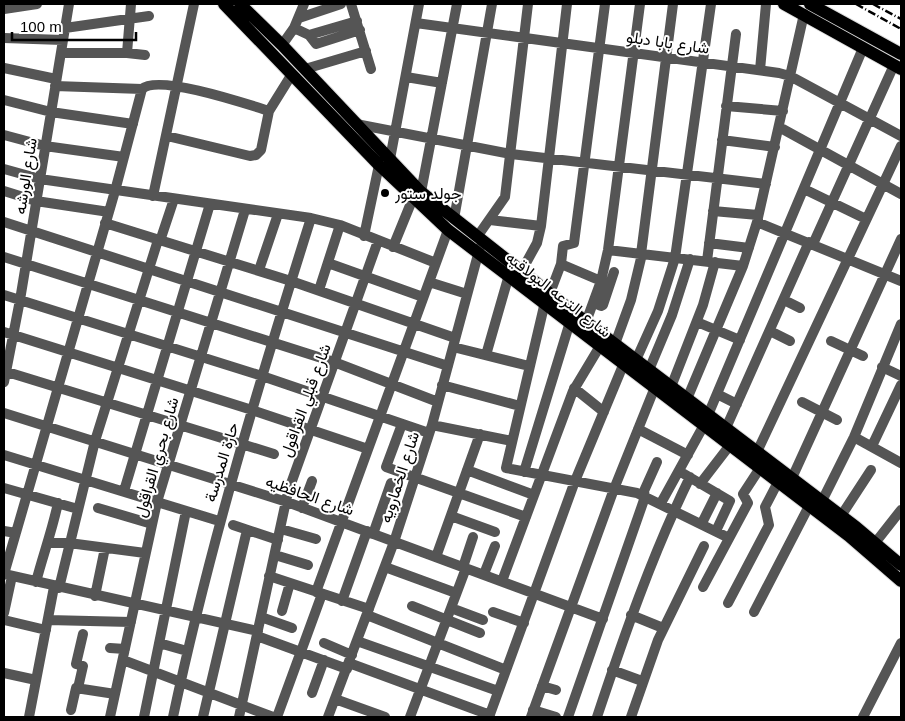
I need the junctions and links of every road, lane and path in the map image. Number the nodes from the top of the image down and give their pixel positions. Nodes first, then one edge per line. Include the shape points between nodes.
1 (34, 4) edge
2 (69, 4) edge
3 (131, 4) edge
4 (194, 4) edge
5 (224, 4) edge
6 (240, 4) edge
7 (304, 4) edge
8 (341, 4) edge
9 (351, 4) edge
10 (420, 4) edge
11 (457, 4) edge
12 (492, 4) edge
13 (528, 4) edge
14 (567, 4) edge
15 (605, 4) edge
16 (640, 4) edge
17 (673, 4) edge
18 (710, 4) edge
19 (766, 4) edge
20 (784, 4) edge
21 (4, 9) edge
22 (807, 9) edge
23 (149, 16) dead end
24 (130, 18) junction
25 (299, 18) junction
26 (416, 23) junction
27 (358, 26) junction
28 (65, 28) junction
29 (294, 28) junction
30 (452, 28) junction
31 (486, 33) junction
32 (736, 34) dead end
33 (4, 38) edge
34 (524, 38) junction
35 (63, 40) junction
36 (562, 43) junction
37 (282, 45) junction
38 (599, 48) junction
39 (863, 48) junction
40 (366, 51) junction
41 (60, 53) junction
42 (127, 53) junction
43 (634, 53) junction
44 (901, 54) edge
45 (145, 55) dead end
46 (667, 58) junction
47 (703, 62) junction
48 (732, 66) junction
49 (898, 67) edge
50 (4, 68) edge
51 (371, 68) dead end
52 (305, 69) junction
53 (760, 70) junction
54 (292, 74) junction
55 (790, 76) junction
56 (406, 77) junction
57 (56, 83) junction
58 (442, 83) junction
59 (177, 85) junction
60 (142, 89) junction
61 (4, 100) edge
62 (840, 103) junction
63 (726, 106) junction
64 (783, 110) junction
65 (270, 111) junction
66 (51, 112) junction
67 (870, 119) junction
68 (133, 124) junction
69 (356, 124) junction
70 (779, 127) junction
71 (396, 131) junction
72 (4, 135) edge
73 (167, 136) junction
74 (901, 136) edge
75 (431, 138) junction
76 (722, 140) junction
77 (467, 145) junction
78 (45, 146) junction
79 (901, 146) edge
80 (775, 147) junction
81 (820, 149) junction
82 (511, 154) junction
83 (124, 157) junction
84 (548, 158) junction
85 (385, 162) junction
86 (585, 162) junction
87 (849, 165) junction
88 (620, 166) junction
89 (4, 169) edge
90 (653, 170) junction
91 (687, 174) junction
92 (717, 178) junction
93 (40, 179) junction
94 (766, 184) junction
95 (883, 184) junction
96 (804, 189) junction
97 (115, 190) junction
98 (4, 191) edge
99 (901, 194) edge
100 (417, 195) junction
101 (152, 196) junction
102 (174, 199) junction
103 (36, 201) junction
104 (832, 203) junction
105 (210, 204) junction
106 (245, 210) junction
107 (109, 212) junction
108 (713, 212) junction
109 (278, 214) junction
110 (311, 218) junction
111 (758, 218) junction
112 (866, 219) junction
113 (490, 220) junction
114 (4, 222) edge
115 (105, 223) junction
116 (451, 224) junction
117 (340, 225) junction
118 (541, 226) junction
119 (31, 231) junction
120 (785, 232) junction
121 (364, 236) junction
122 (159, 241) junction
123 (378, 241) junction
124 (901, 241) edge
125 (709, 243) junction
126 (811, 243) junction
127 (479, 244) junction
128 (394, 247) junction
129 (749, 248) junction
130 (608, 250) junction
131 (196, 252) junction
132 (96, 254) junction
133 (642, 254) junction
134 (4, 257) edge
135 (675, 258) junction
136 (847, 258) junction
137 (690, 259) junction
138 (711, 261) junction
139 (230, 262) junction
140 (328, 263) junction
141 (436, 263) junction
142 (26, 264) junction
143 (561, 264) junction
144 (743, 266) junction
145 (148, 270) junction
146 (259, 270) junction
147 (522, 272) junction
148 (614, 272) dead end
149 (884, 274) junction
150 (509, 275) junction
151 (365, 276) junction
152 (291, 280) junction
153 (187, 282) junction
154 (429, 282) junction
155 (601, 282) junction
156 (901, 282) edge
157 (87, 284) junction
158 (319, 290) junction
159 (220, 293) junction
160 (467, 294) junction
161 (4, 295) edge
162 (424, 296) junction
163 (547, 298) junction
164 (20, 300) junction
165 (784, 300) junction
166 (139, 301) junction
167 (356, 303) junction
168 (594, 303) junction
169 (800, 308) dead end
170 (178, 313) junction
171 (281, 313) junction
172 (77, 318) junction
173 (570, 322) junction
174 (586, 322) junction
175 (696, 322) junction
176 (414, 323) junction
177 (211, 324) junction
178 (901, 324) edge
179 (716, 330) junction
180 (770, 332) junction
181 (9, 334) edge
182 (128, 334) junction
183 (345, 334) junction
184 (740, 340) junction
185 (790, 341) dead end
186 (831, 341) dead end
187 (272, 342) junction
188 (454, 343) junction
189 (615, 344) junction
190 (168, 346) junction
191 (600, 346) junction
192 (851, 350) junction
193 (67, 352) junction
194 (403, 352) junction
195 (486, 355) junction
196 (201, 356) junction
197 (863, 356) dead end
198 (334, 362) junction
199 (630, 362) junction
200 (448, 366) junction
201 (529, 366) junction
202 (882, 367) junction
203 (118, 368) junction
204 (649, 370) junction
205 (4, 375) edge
206 (262, 376) junction
207 (901, 376) edge
208 (158, 380) junction
209 (392, 384) junction
210 (442, 385) junction
211 (901, 385) edge
212 (672, 387) junction
213 (57, 388) junction
214 (574, 388) junction
215 (655, 388) junction
216 (190, 390) junction
217 (717, 394) junction
218 (322, 396) junction
219 (687, 399) junction
220 (438, 402) junction
221 (802, 402) dead end
222 (107, 403) junction
223 (738, 404) junction
224 (520, 406) junction
225 (252, 410) junction
226 (604, 412) junction
227 (822, 412) junction
228 (4, 413) edge
229 (147, 415) junction
230 (380, 416) junction
231 (706, 420) junction
232 (837, 420) dead end
233 (402, 424) junction
234 (46, 425) junction
235 (180, 426) junction
236 (726, 428) junction
237 (310, 429) junction
238 (430, 429) junction
239 (638, 429) junction
240 (480, 434) junction
241 (854, 437) junction
242 (95, 441) junction
243 (512, 441) junction
244 (242, 444) junction
245 (730, 445) junction
246 (872, 446) junction
247 (368, 449) junction
248 (757, 452) junction
249 (135, 454) junction
250 (274, 454) dead end
251 (4, 455) edge
252 (688, 455) junction
253 (657, 462) dead end
254 (35, 463) junction
255 (901, 463) edge
256 (167, 464) junction
257 (760, 468) junction
258 (467, 470) junction
259 (871, 470) dead end
260 (679, 471) junction
261 (524, 472) junction
262 (542, 475) junction
263 (414, 477) junction
264 (690, 477) junction
265 (792, 478) junction
266 (86, 480) junction
267 (312, 481) dead end
268 (575, 481) junction
269 (778, 482) junction
270 (229, 483) junction
271 (391, 483) dead end
272 (700, 484) junction
273 (4, 488) edge
274 (614, 489) junction
275 (124, 491) junction
276 (459, 493) junction
277 (717, 493) junction
278 (26, 494) junction
279 (534, 495) junction
280 (645, 496) junction
281 (822, 501) junction
282 (157, 502) junction
283 (287, 502) junction
284 (58, 503) junction
285 (661, 503) junction
286 (809, 506) junction
287 (98, 508) dead end
288 (302, 508) junction
289 (78, 509) junction
290 (674, 510) junction
291 (901, 510) edge
292 (186, 511) junction
293 (451, 516) junction
294 (842, 516) junction
295 (526, 517) junction
296 (219, 521) junction
297 (342, 522) junction
298 (702, 523) junction
299 (152, 524) junction
300 (233, 526) dead end
301 (281, 529) junction
302 (247, 530) junction
303 (4, 531) edge
304 (716, 531) junction
305 (16, 532) junction
306 (370, 532) junction
307 (495, 532) dead end
308 (853, 532) junction
309 (473, 537) dead end
310 (729, 538) junction
311 (316, 539) dead end
312 (278, 540) junction
313 (394, 542) junction
314 (49, 543) junction
315 (69, 543) junction
316 (876, 543) junction
317 (495, 546) dead end
318 (704, 546) dead end
319 (105, 548) junction
320 (145, 553) junction
321 (275, 555) junction
322 (436, 557) junction
323 (901, 565) edge
324 (308, 566) dead end
325 (385, 567) junction
326 (464, 567) junction
327 (484, 574) junction
328 (7, 575) edge
329 (270, 576) junction
330 (502, 581) junction
331 (901, 581) edge
332 (36, 582) junction
333 (290, 583) junction
334 (56, 587) junction
335 (703, 587) dead end
336 (319, 593) junction
337 (456, 593) junction
338 (535, 593) junction
339 (95, 596) junction
340 (342, 601) junction
341 (728, 603) dead end
342 (134, 604) junction
343 (412, 606) dead end
344 (451, 608) junction
345 (572, 608) junction
346 (166, 611) junction
347 (282, 611) dead end
348 (368, 612) junction
349 (493, 612) dead end
350 (754, 612) dead end
351 (4, 613) edge
352 (631, 615) junction
353 (194, 617) junction
354 (261, 618) junction
355 (4, 620) edge
356 (446, 620) junction
357 (483, 620) dead end
358 (603, 620) junction
359 (131, 622) junction
360 (524, 623) junction
361 (226, 624) junction
362 (47, 625) junction
363 (292, 628) dead end
364 (664, 628) junction
365 (257, 633) junction
366 (480, 633) dead end
367 (83, 634) dead end
368 (357, 641) junction
369 (159, 643) junction
370 (438, 643) junction
371 (901, 643) edge
372 (324, 644) dead end
373 (110, 648) dead end
374 (125, 649) junction
375 (187, 651) junction
376 (301, 652) junction
377 (122, 660) junction
378 (324, 660) junction
379 (349, 662) junction
380 (429, 667) junction
381 (506, 670) junction
382 (612, 670) junction
383 (153, 672) junction
384 (4, 674) edge
385 (36, 680) junction
386 (642, 681) junction
387 (180, 682) junction
388 (542, 686) junction
389 (78, 688) junction
390 (421, 688) junction
391 (556, 690) dead end
392 (498, 691) junction
393 (209, 692) junction
394 (312, 693) dead end
395 (115, 694) junction
396 (335, 699) junction
397 (242, 704) junction
398 (71, 710) dead end
399 (532, 714) edge
400 (489, 716) edge
401 (29, 717) edge
402 (110, 717) edge
403 (144, 717) edge
404 (172, 717) edge
405 (203, 717) edge
406 (238, 717) edge
407 (275, 717) edge
408 (328, 717) edge
409 (385, 717) edge
410 (410, 717) edge
411 (556, 717) edge
412 (568, 717) edge
413 (597, 717) edge
414 (631, 717) edge
415 (863, 717) edge

1 - 21 street
2 - 28 street, شارع الورشه
3 - 24 street
4 - 59 street
5 - 54 main road, شارع الترعه البولاقيه
6 - 37 main road, شارع الترعه البولاقيه
7 - 25 street
8 - 25 street
9 - 27 street
10 - 26 street
11 - 30 street
12 - 31 street
13 - 34 street, شارع الخمارويه
14 - 36 street
15 - 38 street
16 - 43 street
17 - 46 street
18 - 47 street
19 - 53 street
20 - 22 main road
22 - 39 main road
22 - 44 main road
22 - 55 street
23 - 24 street
24 - 28 street
24 - 42 street
25 - 29 street
26 - 30 street, شارع بابا دبلو
26 - 56 street
27 - 29 street via 311,38
27 - 40 street
28 - 35 street, شارع الورشه
29 - 37 street
30 - 31 street, شارع بابا دبلو
30 - 58 street
31 - 34 street, شارع بابا دبلو
31 - 77 street
32 - 48 street
33 - 35 street
34 - 36 street, شارع بابا دبلو
34 - 82 street, شارع الخمارويه
35 - 41 street, شارع الورشه
36 - 38 street, شارع بابا دبلو
36 - 84 street
37 - 52 main road, شارع الترعه البولاقيه
38 - 43 street, شارع بابا دبلو
38 - 86 street
39 - 49 main road
39 - 62 street
40 - 51 street
40 - 52 street
41 - 42 street
41 - 57 street, شارع الورشه
42 - 45 street
43 - 46 street, شارع بابا دبلو
43 - 88 street
46 - 47 street, شارع بابا دبلو
46 - 90 street
47 - 48 street, شارع بابا دبلو
47 - 91 street
48 - 53 street, شارع بابا دبلو
48 - 63 street
49 - 67 street
50 - 57 street
52 - 69 main road, شارع الترعه البولاقيه
53 - 55 street, شارع بابا دبلو
54 - 65 street
54 - 85 main road, شارع الترعه البولاقيه
55 - 62 street, شارع بابا دبلو
55 - 64 street
56 - 58 street
56 - 71 street
57 - 60 street
57 - 66 street, شارع الورشه
58 - 75 street
59 - 60 street
59 - 65 street
59 - 73 street
60 - 68 street
61 - 66 street
62 - 67 street, شارع بابا دبلو
62 - 81 street
63 - 64 street
63 - 76 street
64 - 70 street
65 - 73 street via 261,150 253,156
66 - 68 street
66 - 78 street, شارع الورشه
67 - 74 street, شارع بابا دبلو
67 - 87 street
68 - 83 street
69 - 71 street
69 - 85 main road, شارع الترعه البولاقيه
70 - 80 street
70 - 81 street
71 - 75 street
71 - 85 street
72 - 78 street
73 - 101 street
75 - 77 street
75 - 100 street
76 - 80 street
76 - 92 street
77 - 82 street
77 - 116 street
78 - 83 street
78 - 93 street, شارع الورشه
79 - 95 street
80 - 94 street
81 - 87 street
81 - 96 street
82 - 84 street
82 - 113 street, شارع الخمارويه via 505,198
83 - 97 street
84 - 86 street
84 - 118 street
85 - 100 main road, شارع الترعه البولاقيه
85 - 121 street
86 - 88 street
86 - 143 street via 574,243 563,246
87 - 95 street
87 - 104 street
88 - 90 street
88 - 130 street
89 - 93 street
90 - 91 street
90 - 133 street
91 - 92 street
91 - 135 street
92 - 94 street
92 - 108 street
93 - 97 street
93 - 103 street, شارع الورشه
94 - 111 street
95 - 99 street
95 - 112 street
96 - 104 street
96 - 120 street
97 - 101 street
97 - 107 street
98 - 103 street
100 - 116 main road, شارع الترعه البولاقيه
100 - 128 street
101 - 102 street
102 - 105 street
102 - 122 street
103 - 107 street
103 - 119 street, شارع الورشه
104 - 112 street
104 - 126 street
105 - 106 street
105 - 131 street
106 - 109 street
106 - 139 street, شارع بحري القراقول
107 - 115 street
108 - 111 street
108 - 125 street
109 - 110 street
109 - 146 street
110 - 117 street
110 - 152 street, حارة المدرسة
111 - 120 street
111 - 129 street
112 - 136 street
113 - 118 street
113 - 127 street, شارع الخمارويه
114 - 119 street
115 - 122 street
115 - 132 street
116 - 127 main road, شارع الترعه البولاقيه
116 - 141 street
117 - 121 street
117 - 140 street
118 - 147 street via 537,243
119 - 132 street
119 - 142 street, شارع الورشه
120 - 126 street
120 - 184 street
121 - 123 street
122 - 131 street
122 - 145 street
123 - 128 street
123 - 151 street, شارع قبلي القراقول
124 - 149 street
125 - 129 street
125 - 138 street
126 - 136 street
126 - 165 street
127 - 147 main road, شارع الترعه البولاقيه
127 - 150 main road, شارع الترعه البولاقيه
127 - 160 street, شارع الخمارويه
128 - 141 street
129 - 144 street
130 - 133 street
130 - 155 street
131 - 139 street
131 - 153 street
132 - 145 street
132 - 157 street
133 - 135 street
133 - 189 street via 631,300
134 - 142 street
135 - 137 street
135 - 199 street via 658,312
136 - 149 street
136 - 248 street
137 - 138 street
137 - 204 street via 672,315
138 - 144 street
138 - 175 street
139 - 146 street
139 - 159 street, شارع بحري القراقول
140 - 151 street
140 - 158 street
141 - 154 street
142 - 157 street
142 - 164 street, شارع الورشه
143 - 155 street
143 - 163 street
144 - 179 street
145 - 153 street
145 - 166 street
146 - 152 street
147 - 163 main road, شارع الترعه البولاقيه
148 - 168 street via 604,305
149 - 156 street
149 - 192 street
150 - 163 main road, شارع الترعه البولاقيه
150 - 195 street
151 - 162 street
151 - 167 street, شارع قبلي القراقول
152 - 158 street
152 - 171 street, حارة المدرسة
153 - 159 street
153 - 170 street
154 - 160 street
154 - 162 street
155 - 168 street
157 - 166 street
157 - 172 street
158 - 167 street
159 - 171 street
159 - 177 street, شارع بحري القراقول
160 - 188 street, شارع الخمارويه
161 - 164 street
162 - 176 street
163 - 173 main road, شارع الترعه البولاقيه
163 - 174 main road, شارع الترعه البولاقيه
163 - 201 street
164 - 172 street
164 - 181 street, شارع الورشه
165 - 169 street
165 - 180 street
166 - 170 street
166 - 182 street
167 - 176 street
167 - 183 street, شارع قبلي القراقول
168 - 174 street
170 - 177 street
170 - 190 street
171 - 183 street
171 - 187 street, حارة المدرسة
172 - 182 street
172 - 193 street
173 - 191 main road, شارع الترعه البولاقيه
173 - 261 street
174 - 189 main road, شارع الترعه البولاقيه
175 - 179 street
175 - 212 street
176 - 188 street
176 - 194 street
177 - 187 street
177 - 196 street, شارع بحري القراقول
178 - 202 street
179 - 184 street
179 - 219 street
180 - 185 street
180 - 223 street
181 - 193 street
181 - 205 street, شارع الورشه
182 - 190 street
182 - 203 street
183 - 194 street
183 - 198 street, شارع قبلي القراقول
184 - 217 street
186 - 192 street
187 - 198 street
187 - 206 street, حارة المدرسة
188 - 195 street
188 - 200 street, شارع الخمارويه
189 - 199 main road, شارع الترعه البولاقيه
190 - 196 street
190 - 208 street
191 - 199 main road, شارع الترعه البولاقيه
191 - 214 street
192 - 197 street
192 - 227 street
193 - 203 street
193 - 213 street
194 - 200 street
194 - 209 street
195 - 201 street
196 - 206 street
196 - 216 street, شارع بحري القراقول
198 - 209 street
198 - 218 street, شارع قبلي القراقول
199 - 204 main road, شارع الترعه البولاقيه
199 - 215 main road, شارع الترعه البولاقيه
199 - 226 street
200 - 210 street, شارع الخمارويه
201 - 224 street
202 - 207 street
202 - 241 street
203 - 208 street
203 - 222 street
204 - 212 main road, شارع الترعه البولاقيه
205 - 213 street
206 - 218 street
206 - 225 street, حارة المدرسة
208 - 216 street
208 - 229 street
209 - 220 street
209 - 230 street
210 - 220 street, شارع الخمارويه
210 - 224 street
211 - 246 street
212 - 219 main road, شارع الترعه البولاقيه
213 - 222 street
213 - 234 street
214 - 226 street
214 - 262 street via 561,437
215 - 231 main road, شارع الترعه البولاقيه
215 - 239 street
216 - 225 street
216 - 235 street, شارع بحري القراقول
217 - 223 street
217 - 231 street
218 - 230 street
218 - 237 street, شارع قبلي القراقول
219 - 231 main road, شارع الترعه البولاقيه
220 - 238 street, شارع الخمارويه
221 - 227 street
222 - 229 street
222 - 242 street
223 - 236 street
224 - 243 street
225 - 237 street
225 - 244 street, حارة المدرسة
226 - 268 street
227 - 232 street
227 - 265 street
228 - 234 street, شارع الحافظيه
229 - 235 street
229 - 249 street
230 - 233 street
230 - 247 street
231 - 236 main road, شارع الترعه البولاقيه
231 - 245 main road, شارع الترعه البولاقيه
231 - 252 street
233 - 238 street
233 - 263 street via 385,466
234 - 242 street, شارع الحافظيه
234 - 254 street
235 - 244 street
235 - 256 street, شارع بحري القراقول
236 - 248 main road, شارع الترعه البولاقيه
237 - 247 street
237 - 283 street, شارع قبلي القراقول
238 - 240 street
238 - 263 street, شارع الخمارويه
239 - 252 street
239 - 274 street
240 - 243 street
240 - 258 street
241 - 246 street
241 - 281 street
242 - 249 street, شارع الحافظيه
242 - 266 street
243 - 261 street via 506,468
244 - 250 street
244 - 270 street, حارة المدرسة
245 - 257 main road, شارع الترعه البولاقيه
245 - 272 street
246 - 255 street
247 - 297 street
248 - 265 main road, شارع الترعه البولاقيه
249 - 256 street, شارع الحافظيه
249 - 275 street
251 - 254 street
252 - 260 street
253 - 280 street via 644,491
254 - 266 street
254 - 278 street
256 - 270 street, شارع الحافظيه
256 - 282 street, شارع بحري القراقول
257 - 269 main road, شارع الترعه البولاقيه
257 - 310 street via 742,494 748,503
258 - 276 street
258 - 279 street
259 - 294 street
260 - 264 street
260 - 285 street
261 - 262 street
262 - 268 street
262 - 279 street
263 - 276 street
263 - 313 street, شارع الخمارويه
264 - 272 street
264 - 290 street
265 - 281 main road, شارع الترعه البولاقيه
266 - 275 street
266 - 289 street
267 - 288 street
268 - 274 street
268 - 338 street
269 - 286 main road, شارع الترعه البولاقيه
269 - 341 street via 765,507 769,525
270 - 283 street, شارع الحافظيه
270 - 296 street, حارة المدرسة
271 - 306 street
272 - 277 street
273 - 278 street
274 - 280 street
274 - 345 street
275 - 282 street
276 - 293 street
276 - 295 street
277 - 298 street
277 - 304 street via 730,502
278 - 284 street
278 - 305 street
279 - 295 street
280 - 285 street
280 - 358 street
281 - 294 main road, شارع الترعه البولاقيه
282 - 292 street
282 - 299 street, شارع بحري القراقول
283 - 288 street, شارع الحافظيه
283 - 301 street, شارع قبلي القراقول
284 - 289 street
284 - 314 street
285 - 290 street
286 - 308 main road, شارع الترعه البولاقيه
286 - 350 street
287 - 299 street
288 - 297 street, شارع الحافظيه
289 - 315 street
290 - 298 street
290 - 352 street
291 - 316 street
292 - 296 street
292 - 346 street
293 - 307 street
293 - 322 street
294 - 308 main road, شارع الترعه البولاقيه
295 - 330 street
296 - 353 street, حارة المدرسة
297 - 306 street, شارع الحافظيه
297 - 336 street
298 - 304 street
299 - 320 street, شارع بحري القراقول
300 - 302 street
301 - 311 street
301 - 312 street, شارع قبلي القراقول
302 - 312 street
302 - 361 street
303 - 305 street
304 - 310 street
305 - 328 street
306 - 313 street, شارع الحافظيه
306 - 340 street
308 - 316 main road, شارع الترعه البولاقيه
308 - 331 main road, شارع الترعه البولاقيه
309 - 326 street
310 - 335 street
312 - 321 street, شارع قبلي القراقول
313 - 322 street, شارع الحافظيه
313 - 325 street, شارع الخمارويه
314 - 315 street
314 - 332 street
315 - 319 street
315 - 334 street
316 - 323 main road, شارع الترعه البولاقيه
317 - 327 street
318 - 364 street
319 - 320 street
319 - 339 street
320 - 342 street, شارع بحري القراقول
321 - 324 street
321 - 329 street, شارع قبلي القراقول
322 - 326 street, شارع الحافظيه
325 - 337 street
325 - 348 street, شارع الخمارويه
326 - 327 street, شارع الحافظيه
326 - 337 street
327 - 330 street, شارع الحافظيه
328 - 332 street
328 - 351 street
329 - 333 street
329 - 354 street, شارع قبلي القراقول
330 - 338 street, شارع الحافظيه
332 - 334 street
333 - 336 street
333 - 347 street
334 - 339 street
334 - 362 street
336 - 340 street
336 - 376 street
337 - 344 street
338 - 345 street, شارع الحافظيه
338 - 360 street
339 - 342 street
340 - 348 street
342 - 346 street
342 - 359 street, شارع بحري القراقول
343 - 356 street
344 - 356 street
344 - 357 street
345 - 358 street, شارع الحافظيه
345 - 388 street
346 - 353 street
346 - 369 street
348 - 368 street, شارع الخمارويه
348 - 370 street
349 - 360 street
352 - 364 street
352 - 382 street
353 - 361 street
353 - 375 street, حارة المدرسة
354 - 363 street
354 - 365 street, شارع قبلي القراقول
355 - 362 street
356 - 366 street
356 - 370 street
358 - 412 street
359 - 362 street
359 - 374 street, شارع بحري القراقول
360 - 381 street
361 - 365 street
361 - 393 street
362 - 385 street
364 - 386 street
365 - 376 street
365 - 397 street, شارع قبلي القراقول
367 - 389 street via 76,664 83,666
368 - 379 street, شارع الخمارويه
368 - 380 street
369 - 375 street
369 - 383 street
370 - 380 street
370 - 381 street
371 - 415 street
372 - 379 street
373 - 374 street
374 - 377 street, شارع بحري القراقول
375 - 387 street, حارة المدرسة
376 - 378 street
376 - 407 street
377 - 383 street
377 - 395 street, شارع بحري القراقول
378 - 379 street
378 - 394 street
379 - 390 street
379 - 396 street, شارع الخمارويه
380 - 390 street
380 - 392 street
381 - 392 street
382 - 386 street
382 - 413 street
383 - 387 street
383 - 403 street
384 - 385 street
385 - 401 street
386 - 414 street
387 - 393 street
387 - 404 street, حارة المدرسة
388 - 391 street
388 - 399 street
389 - 395 street
389 - 398 street
390 - 400 street
390 - 410 street
392 - 400 street
393 - 397 street
393 - 405 street
395 - 402 street, شارع بحري القراقول
396 - 408 street, شارع الخمارويه
396 - 409 street
397 - 406 street, شارع قبلي القراقول
397 - 407 street
399 - 411 street

